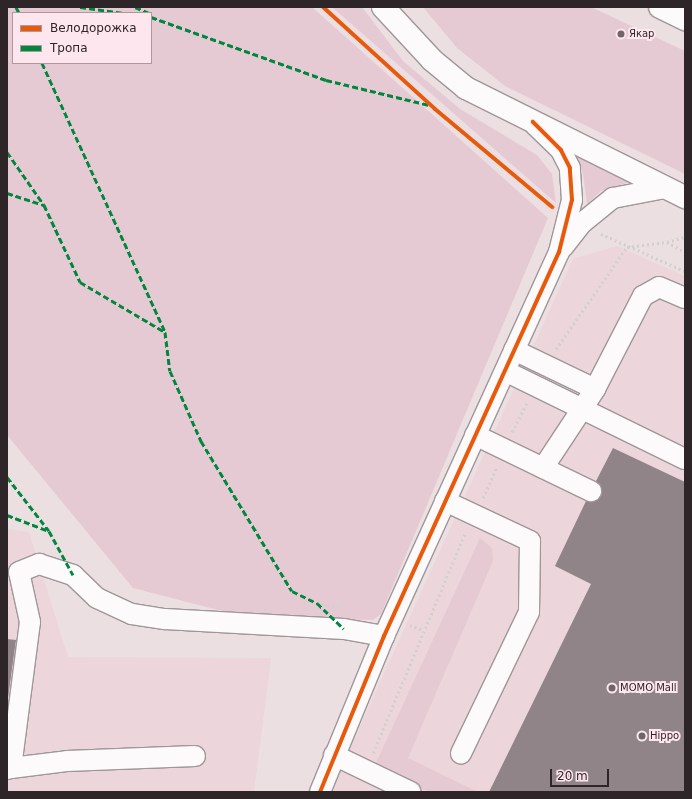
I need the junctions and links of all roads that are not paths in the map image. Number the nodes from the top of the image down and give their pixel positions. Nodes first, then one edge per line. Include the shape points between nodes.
1 (383, 7) edge
2 (660, 7) edge
3 (398, 16) edge
4 (685, 19) edge
5 (533, 122) junction
6 (665, 188) junction
7 (685, 197) edge
8 (559, 252) junction
9 (685, 298) edge
10 (514, 350) junction
11 (505, 371) junction
12 (594, 388) junction
13 (581, 410) junction
14 (475, 435) junction
15 (685, 459) edge
16 (543, 468) junction
17 (591, 491) dead end
18 (445, 501) junction
19 (384, 636) junction
20 (461, 752) dead end
21 (334, 754) junction
22 (195, 756) dead end
23 (9, 769) edge
24 (320, 792) edge
25 (410, 792) edge

1 - 3 main road
2 - 4 main road
3 - 5 main road via 466,88
5 - 6 main road
5 - 8 street via 561,150 570,168 572,200
6 - 7 main road
6 - 8 street via 635,191 613,198 582,223
8 - 10 street
9 - 12 street via 658,287 648,291
10 - 11 street
10 - 12 street
11 - 13 street
11 - 14 street
12 - 13 street
13 - 15 street
13 - 16 street
14 - 16 street
14 - 18 street
16 - 17 street
18 - 19 street
18 - 20 street via 530,541 529,612
19 - 21 street
19 - 23 street via 344,629 165,620 132,614 98,598 73,575 39,564 19,572 30,622
21 - 24 street
21 - 25 street
22 - 23 street via 67,761

